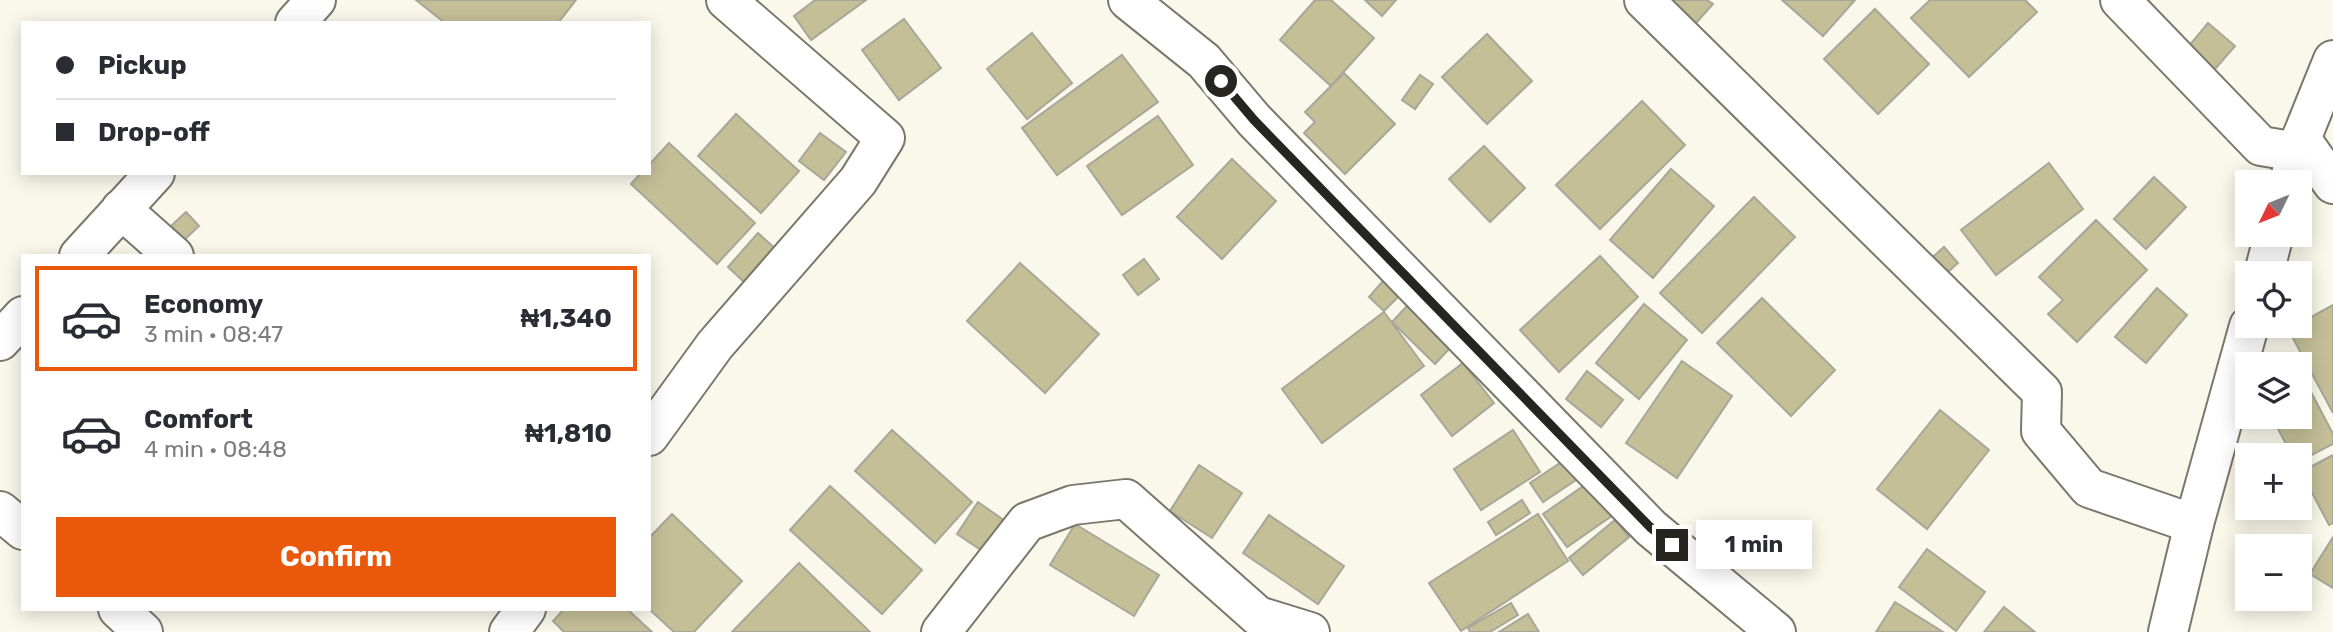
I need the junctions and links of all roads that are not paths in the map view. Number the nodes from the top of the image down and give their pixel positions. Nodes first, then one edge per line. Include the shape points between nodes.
1 (316, 0) edge
2 (726, 0) edge
3 (1128, 0) edge
4 (1644, 0) edge
5 (2120, 0) edge
6 (297, 21) edge
7 (2333, 60) edge
8 (2296, 158) edge
9 (153, 175) edge
10 (2333, 184) edge
11 (121, 209) junction
12 (81, 254) edge
13 (172, 254) edge
14 (21, 318) edge
15 (2246, 338) edge
16 (0, 341) edge
17 (651, 433) edge
18 (0, 511) edge
19 (2194, 524) junction
20 (21, 528) edge
21 (120, 611) edge
22 (525, 611) edge
23 (143, 632) edge
24 (509, 632) edge
25 (942, 632) edge
26 (1310, 632) edge
27 (1776, 632) edge
28 (2168, 632) edge

1 - 6 street
2 - 17 street via 886,138 858,181 715,345
3 - 27 street via 1204,61 1254,120 1651,528
4 - 19 street via 2042,393 2040,432 2089,488
5 - 8 street via 2261,146
7 - 8 street
8 - 10 street
9 - 11 street
11 - 12 street
11 - 13 street
14 - 16 street
15 - 19 street
18 - 20 street
19 - 28 street
21 - 23 street
22 - 24 street
25 - 26 street via 1027,522 1073,505 1126,499 1258,616

